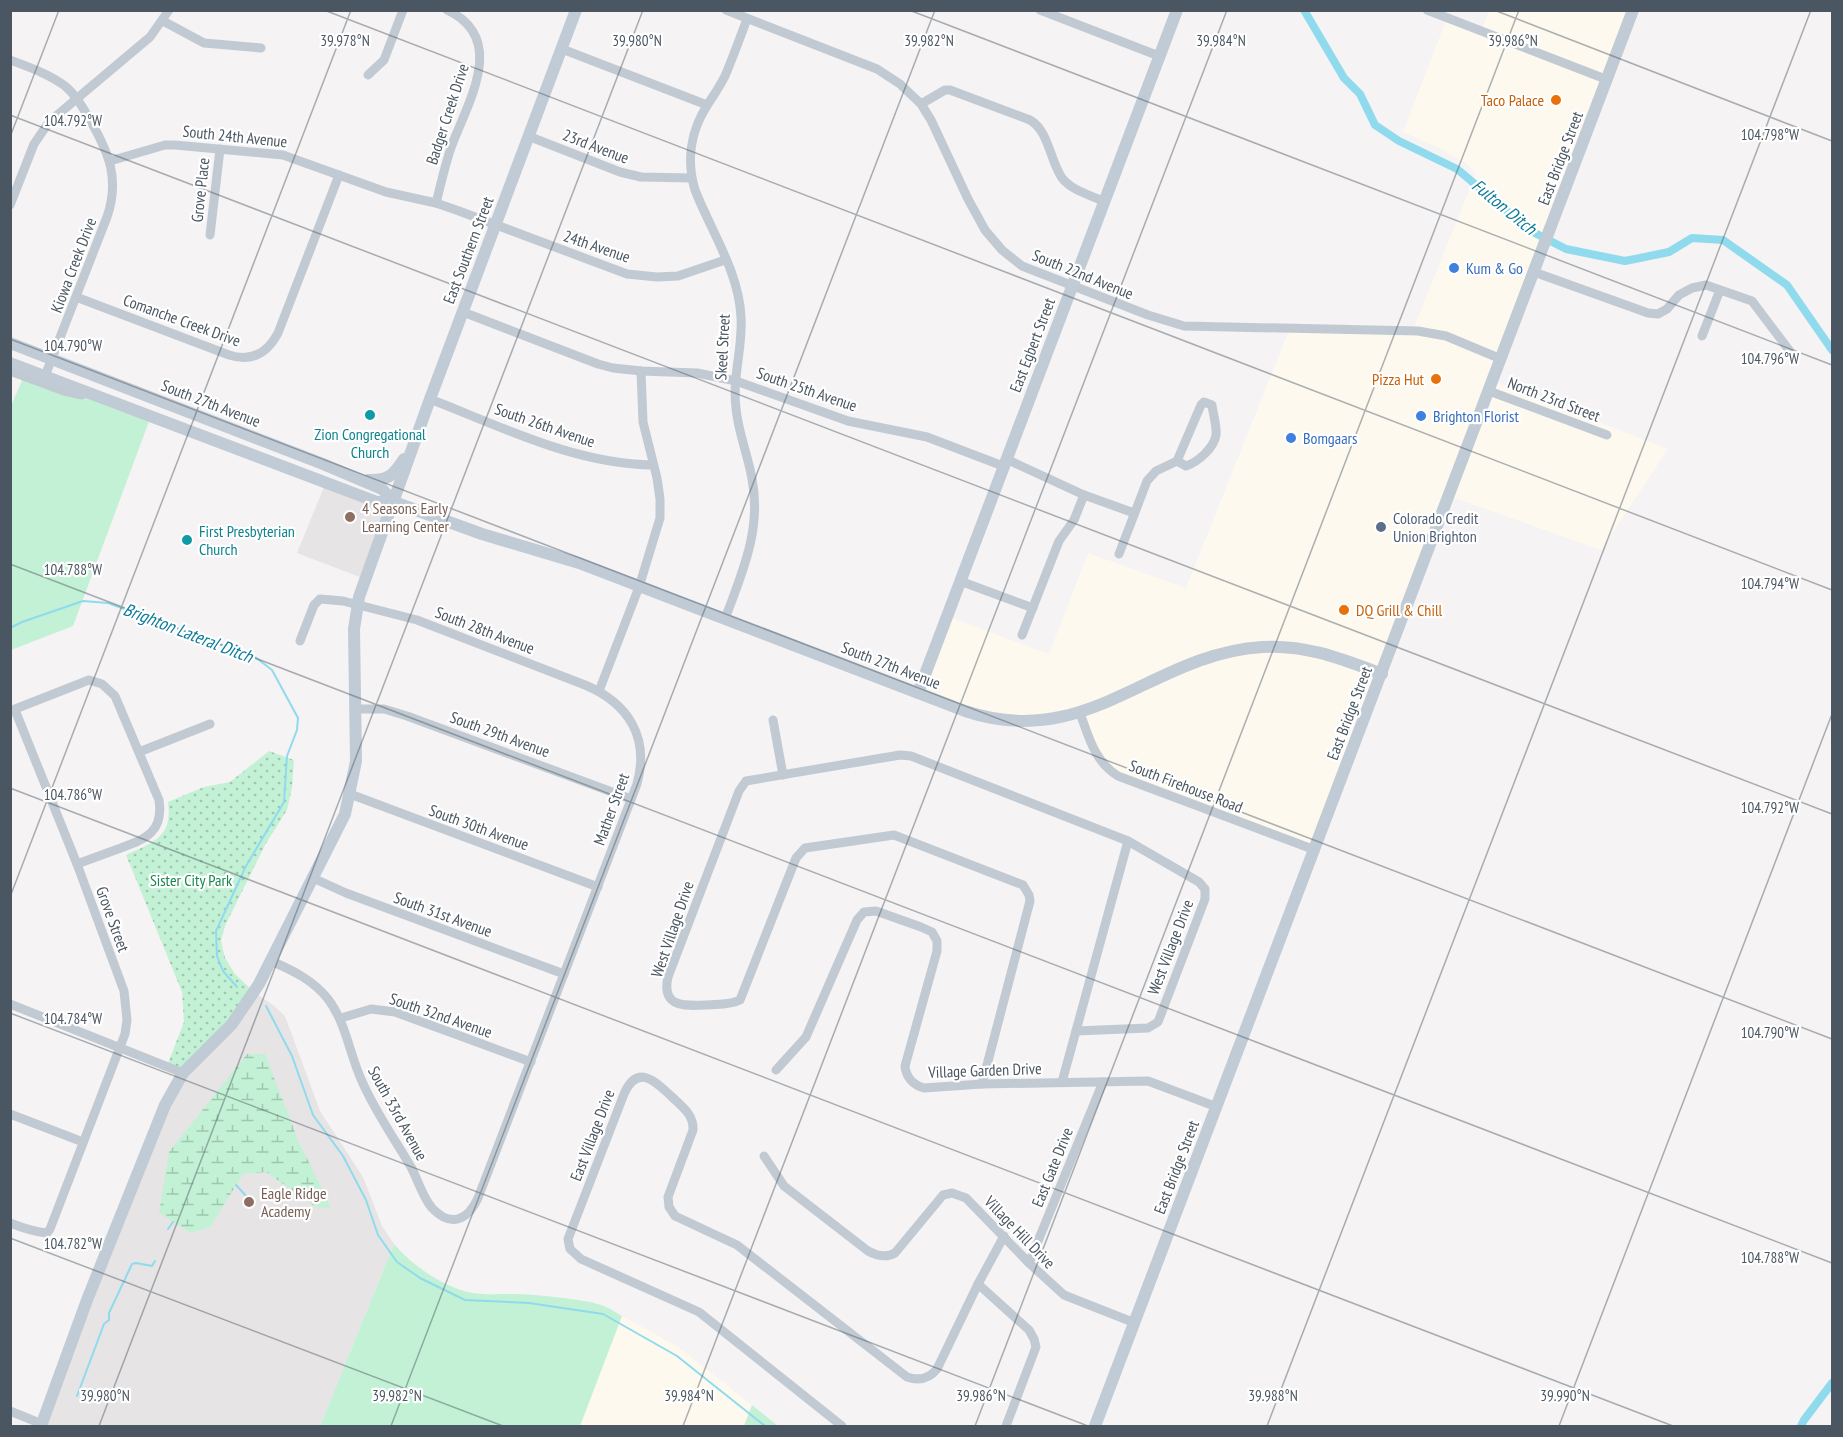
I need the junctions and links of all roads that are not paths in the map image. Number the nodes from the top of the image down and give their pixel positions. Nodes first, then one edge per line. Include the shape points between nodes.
1 (169, 10) edge
2 (403, 10) edge
3 (447, 10) edge
4 (576, 10) edge
5 (726, 10) edge
6 (1040, 10) edge
7 (1177, 10) edge
8 (1427, 10) edge
9 (1633, 10) edge
10 (747, 19) junction
11 (163, 21) junction
12 (486, 34) dead end
13 (476, 38) junction
14 (261, 48) dead end
15 (562, 49) junction
16 (1159, 56) junction
17 (10, 60) edge
18 (368, 75) dead end
19 (1608, 80) junction
20 (76, 98) junction
21 (921, 104) junction
22 (707, 105) junction
23 (528, 136) junction
24 (220, 149) junction
25 (110, 160) junction
26 (339, 175) junction
27 (691, 178) junction
28 (1104, 201) junction
29 (436, 203) junction
30 (10, 205) edge
31 (495, 224) junction
32 (210, 235) dead end
33 (725, 260) junction
34 (1534, 272) junction
35 (1072, 287) junction
36 (1719, 290) junction
37 (76, 297) junction
38 (462, 312) junction
39 (1702, 336) dead end
40 (10, 343) edge
41 (1795, 358) dead end
42 (52, 359) junction
43 (1501, 359) junction
44 (10, 363) edge
45 (10, 370) edge
46 (641, 371) junction
47 (45, 376) junction
48 (736, 381) junction
49 (1489, 391) junction
50 (430, 399) junction
51 (111, 401) junction
52 (1607, 435) dead end
53 (414, 444) junction
54 (1178, 461) junction
55 (1004, 463) junction
56 (653, 465) junction
57 (361, 480) junction
58 (1084, 495) junction
59 (394, 502) junction
60 (1134, 513) junction
61 (1119, 554) dead end
62 (960, 581) junction
63 (639, 587) junction
64 (357, 606) junction
65 (1033, 608) junction
66 (725, 619) junction
67 (1022, 635) dead end
68 (300, 640) dead end
69 (1382, 674) junction
70 (599, 691) junction
71 (918, 693) junction
72 (356, 709) junction
73 (13, 710) edge
74 (1080, 713) junction
75 (773, 720) dead end
76 (210, 724) dead end
77 (139, 752) junction
78 (783, 775) junction
79 (350, 794) junction
80 (631, 799) junction
81 (1128, 841) junction
82 (1315, 850) junction
83 (77, 864) junction
84 (313, 878) junction
85 (598, 887) junction
86 (271, 961) junction
87 (564, 974) junction
88 (10, 1004) edge
89 (340, 1018) junction
90 (1076, 1031) junction
91 (120, 1047) junction
92 (531, 1062) junction
93 (776, 1070) dead end
94 (183, 1073) junction
95 (1062, 1082) junction
96 (1103, 1082) junction
97 (982, 1084) junction
98 (1217, 1107) junction
99 (10, 1114) edge
100 (83, 1142) junction
101 (764, 1156) dead end
102 (461, 1219) joint
103 (10, 1223) edge
104 (1004, 1236) junction
105 (1029, 1263) junction
106 (978, 1284) junction
107 (1135, 1323) junction
108 (10, 1411) edge
109 (44, 1426) edge
110 (842, 1426) edge
111 (1006, 1426) edge
112 (1095, 1426) edge

1 - 11 street
2 - 18 street via 384,60
3 - 13 street via 459,17
4 - 15 main road, East Southern Street
5 - 10 street, South 22nd Avenue
6 - 16 street
7 - 16 main road, East Egbert Street
8 - 19 street
9 - 19 main road, East Bridge Street
10 - 21 street, South 22nd Avenue via 877,69
10 - 22 street, Skeel Street via 725,77
11 - 14 street via 204,43
11 - 20 street via 143,44
12 - 13 street
13 - 29 street, Badger Creek Drive via 480,68 451,147
15 - 22 street
15 - 23 main road, East Southern Street
16 - 28 main road, East Egbert Street
17 - 20 street via 51,76
19 - 34 main road, East Bridge Street
20 - 25 street
20 - 30 street via 38,137
21 - 28 street via 950,90 1030,120 1039,127 1062,177 1074,188
21 - 35 street, South 22nd Avenue via 993,241 1022,266
22 - 27 street, Skeel Street via 692,143
23 - 27 street, 23rd Avenue via 627,174
23 - 31 main road, East Southern Street
24 - 25 street, South 24th Avenue via 165,146
24 - 26 street, South 24th Avenue via 283,155
24 - 32 street, Grove Place
25 - 37 street, Kiowa Creek Drive via 111,208
26 - 29 street, South 24th Avenue via 386,192
26 - 37 street, Comanche Creek Drive via 278,333 262,360 229,355
27 - 33 street, Skeel Street
28 - 35 main road, East Egbert Street
29 - 31 street, South 24th Avenue
31 - 33 street, 24th Avenue via 627,274 678,276
31 - 38 main road, East Southern Street
33 - 48 street, Skeel Street via 741,315
34 - 36 street via 1658,314 1692,288 1706,285
34 - 43 main road, East Bridge Street
35 - 43 street, South 22nd Avenue via 1184,326 1418,331 1446,336
35 - 55 main road, East Egbert Street
36 - 39 street
36 - 41 street via 1752,302
37 - 42 street, Kiowa Creek Drive
38 - 46 street, South 25th Avenue via 598,364
38 - 50 main road, East Southern Street
40 - 42 main road, South 27th Avenue
42 - 47 street, Kiowa Creek Drive
42 - 57 main road, South 27th Avenue
43 - 49 main road, East Bridge Street
44 - 47 main road, South 27th Avenue
45 - 51 street via 64,391
46 - 48 street, South 25th Avenue
46 - 56 street via 643,422
47 - 51 main road, South 27th Avenue
48 - 55 street, South 25th Avenue via 848,421 927,436
48 - 66 street, Skeel Street via 736,408 753,480 755,520 748,555
49 - 52 street, North 23rd Street
49 - 69 main road, East Bridge Street
50 - 53 main road, East Southern Street
50 - 56 street, South 26th Avenue via 566,451 611,462
51 - 59 main road, South 27th Avenue via 377,502
53 - 57 main road via 392,476 380,481
53 - 59 main road, East Southern Street
54 - 54 street via 1186,466 1195,463 1211,445 1216,434 1212,405 1201,405
54 - 60 street via 1151,474
55 - 58 street, South 25th Avenue
55 - 62 main road, East Egbert Street
56 - 63 street via 660,518
57 - 59 main road, South 27th Avenue via 382,489
58 - 60 street, South 25th Avenue
58 - 65 street via 1074,520 1059,541
59 - 63 main road, South 27th Avenue via 579,563
59 - 64 main road, East Southern Street
60 - 61 street
62 - 65 street
62 - 71 main road, East Egbert Street
63 - 66 main road, South 27th Avenue
63 - 70 street
64 - 68 street, South 28th Avenue via 320,599
64 - 70 street, South 28th Avenue via 417,620
64 - 72 main road, East Southern Street
65 - 67 street
66 - 71 main road, South 27th Avenue
69 - 74 main road, South 27th Avenue via 1310,649 1248,648 1212,656
69 - 82 main road, East Bridge Street
70 - 80 street, Mather Street via 624,710 638,736 641,766
71 - 74 main road, South 27th Avenue via 975,714 1008,721 1034,722
72 - 79 main road, East Southern Street via 356,761
72 - 80 street, South 29th Avenue via 384,709 407,716
73 - 77 street via 83,681 96,682 115,696
73 - 83 street, Grove Street
74 - 82 street, South Firehouse Road via 1098,759 1109,771
75 - 78 street
76 - 77 street
77 - 83 street via 159,800 159,822 142,840
78 - 81 street, West Village Drive via 911,756
78 - 97 street, West Village Drive via 748,780 741,786 672,966 667,984 669,997 682,1006 731,1004 740,1000 799,854 806,848 896,835 1023,885 1029,895
79 - 84 main road, East Southern Street via 338,831
79 - 85 street, South 30th Avenue
80 - 85 street, Mather Street
81 - 90 street
81 - 90 street, West Village Drive via 1199,882 1205,889 1205,899 1158,1022 1139,1029
82 - 98 main road, East Bridge Street
83 - 91 street, Grove Street via 123,991 127,1020
84 - 86 main road, East Southern Street
84 - 87 street, South 31st Avenue
85 - 87 street, Mather Street
86 - 89 street, South 33rd Avenue via 309,981 327,997
86 - 94 main road, East Southern Street via 232,1024
87 - 92 street, Mather Street
88 - 91 street
89 - 92 street, South 32nd Avenue via 376,1009 395,1012
89 - 102 street, South 33rd Avenue via 361,1080 425,1197 441,1215
90 - 95 street
91 - 94 street
91 - 100 street, Grove Street
92 - 102 street, Mather Street via 474,1208
93 - 97 street, Village Garden Drive via 806,1037 858,920 864,912 876,911 927,930 937,941 905,1066 909,1078 924,1088
94 - 109 main road, East Southern Street via 165,1105 87,1300
95 - 96 street, Village Garden Drive
95 - 97 street, Village Garden Drive
96 - 98 street, Village Garden Drive via 1148,1081
96 - 105 street, East Gate Drive
98 - 107 main road, East Bridge Street
99 - 100 street
100 - 103 street, Grove Street via 47,1233
101 - 104 street, Village Hill Drive via 784,1186 872,1253 886,1256 895,1252 940,1197 952,1193 966,1198
104 - 105 street, Village Hill Drive
104 - 106 street, East Village Drive
105 - 107 street, Village Hill Drive via 1064,1295
106 - 110 street, East Village Drive via 937,1369 921,1380 907,1377 737,1245 675,1216 669,1207 669,1193 693,1130 693,1120 655,1081 644,1077 631,1081 568,1239 570,1249 580,1259 699,1312
106 - 111 street via 1029,1330 1035,1344
107 - 112 main road, East Bridge Street
108 - 109 street

